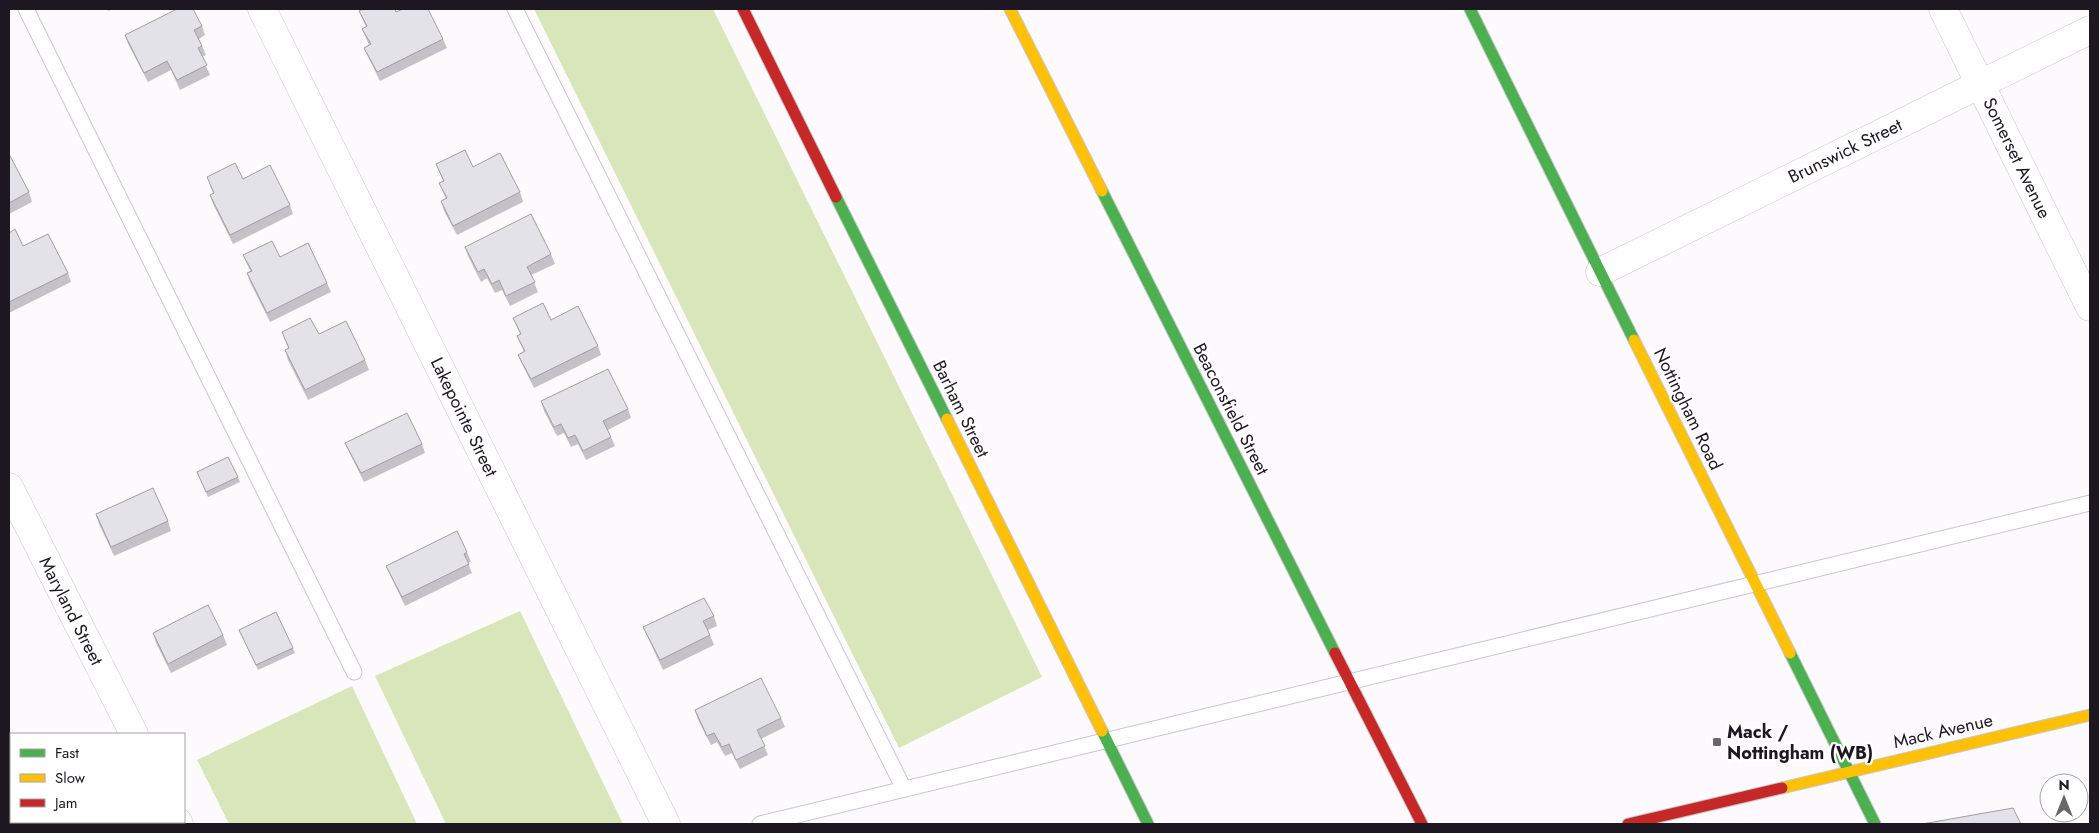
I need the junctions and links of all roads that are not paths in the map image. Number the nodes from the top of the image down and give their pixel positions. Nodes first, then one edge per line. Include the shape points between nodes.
1 (26, 9) edge
2 (262, 9) edge
3 (515, 9) edge
4 (743, 9) edge
5 (1010, 9) edge
6 (1470, 9) edge
7 (1943, 9) edge
8 (2090, 30) edge
9 (1980, 84) junction
10 (1600, 272) junction
11 (2090, 307) edge
12 (9, 487) edge
13 (2090, 503) edge
14 (1755, 583) junction
15 (354, 672) dead end
16 (1348, 682) junction
17 (2090, 715) edge
18 (133, 733) edge
19 (1106, 740) junction
20 (1849, 772) junction
21 (904, 789) junction
22 (666, 824) edge
23 (760, 824) edge
24 (1148, 824) edge
25 (1422, 824) edge
26 (1628, 824) edge
27 (1875, 824) edge

1 - 15 lane
2 - 22 street, Lakepointe Street
3 - 21 lane
4 - 19 street, Barham Street
5 - 16 street, Beaconsfield Street
6 - 10 street, Nottingham Road
7 - 9 street, Somerset Avenue
8 - 9 street, Brunswick Street
9 - 10 street, Brunswick Street
9 - 11 street, Somerset Avenue
10 - 14 street, Nottingham Road
12 - 18 street, Maryland Street
13 - 14 lane
14 - 16 lane
14 - 20 street, Nottingham Road
16 - 19 lane
16 - 25 street, Beaconsfield Street
17 - 20 street, Mack Avenue
19 - 21 lane
19 - 24 street, Barham Street
20 - 26 street, Mack Avenue
20 - 27 street, Nottingham Road
21 - 23 lane

